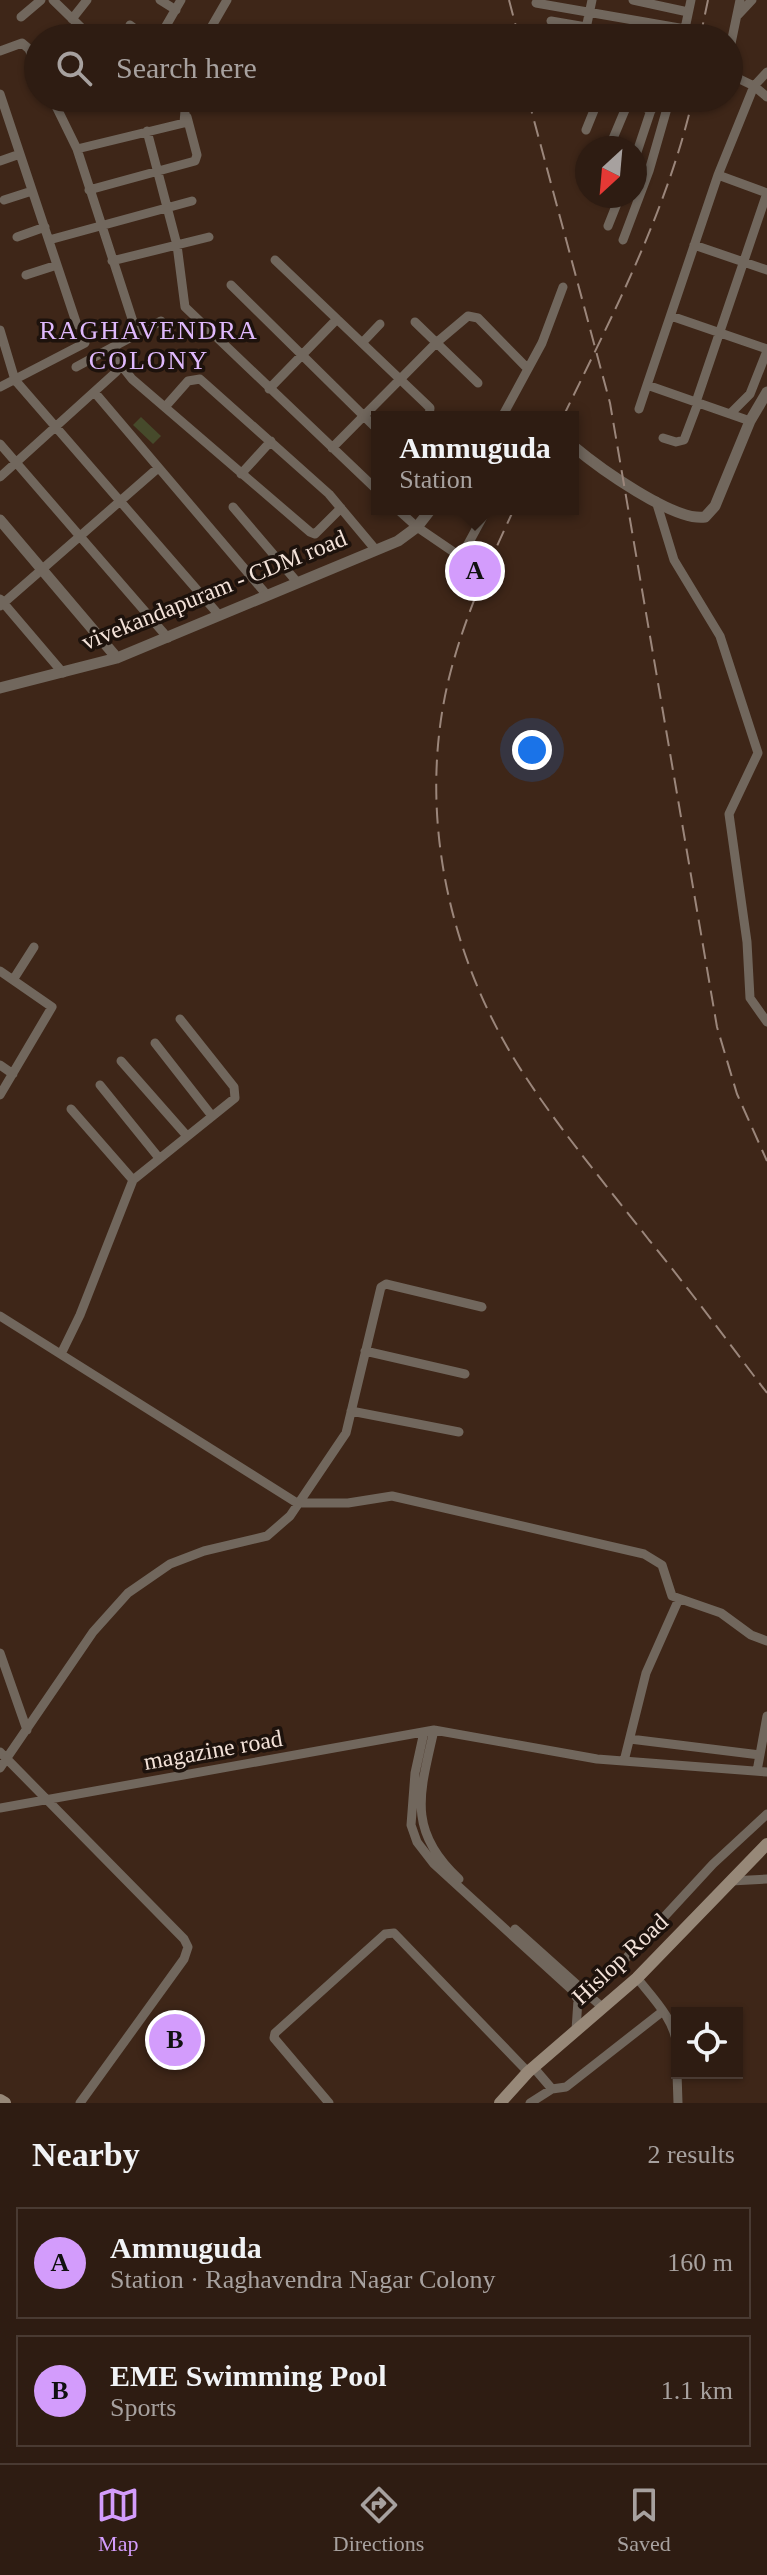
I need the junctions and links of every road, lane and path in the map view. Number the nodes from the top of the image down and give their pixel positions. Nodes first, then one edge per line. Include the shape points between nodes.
1 (41, 0) edge
2 (53, 0) edge
3 (87, 0) edge
4 (160, 0) edge
5 (227, 0) edge
6 (592, 0) edge
7 (633, 0) edge
8 (691, 0) edge
9 (740, 0) edge
10 (752, 0) edge
11 (536, 3) dead end
12 (179, 5) edge
13 (590, 11) junction
14 (688, 12) junction
15 (737, 16) junction
16 (21, 17) dead end
17 (72, 19) junction
18 (551, 21) dead end
19 (77, 24) edge
20 (167, 24) edge
21 (213, 24) edge
22 (560, 24) edge
23 (587, 24) edge
24 (643, 24) edge
25 (686, 24) edge
26 (735, 24) edge
27 (24, 46) edge
28 (0, 51) edge
29 (767, 72) edge
30 (743, 81) edge
31 (754, 86) junction
32 (0, 94) edge
33 (767, 97) edge
34 (59, 112) edge
35 (186, 112) edge
36 (593, 112) edge
37 (623, 112) edge
38 (651, 112) edge
39 (666, 112) edge
40 (187, 117) junction
41 (586, 130) dead end
42 (147, 131) junction
43 (614, 136) edge
44 (642, 136) edge
45 (77, 149) junction
46 (20, 154) junction
47 (0, 161) edge
48 (158, 169) junction
49 (718, 175) junction
50 (89, 190) junction
51 (32, 191) junction
52 (767, 193) edge
53 (4, 200) dead end
54 (192, 201) dead end
55 (167, 208) junction
56 (615, 208) edge
57 (101, 226) junction
58 (608, 226) dead end
59 (45, 227) junction
60 (17, 237) dead end
61 (209, 237) dead end
62 (49, 240) junction
63 (623, 240) dead end
64 (177, 245) junction
65 (694, 245) junction
66 (275, 260) dead end
67 (112, 261) junction
68 (743, 262) junction
69 (57, 265) junction
70 (767, 270) edge
71 (26, 275) dead end
72 (231, 285) dead end
73 (563, 287) dead end
74 (671, 316) junction
75 (337, 319) junction
76 (161, 321) dead end
77 (415, 322) dead end
78 (380, 324) dead end
79 (77, 325) dead end
80 (0, 330) edge
81 (719, 332) junction
82 (137, 334) junction
83 (85, 343) dead end
84 (362, 343) junction
85 (436, 343) junction
86 (115, 347) junction
87 (767, 350) edge
88 (302, 355) junction
89 (121, 365) junction
90 (76, 367) dead end
91 (528, 369) junction
92 (15, 380) junction
93 (400, 380) junction
94 (478, 383) dead end
95 (647, 385) junction
96 (0, 387) edge
97 (269, 389) junction
98 (96, 394) junction
99 (765, 398) edge
100 (697, 402) junction
101 (165, 407) junction
102 (639, 409) dead end
103 (430, 411) edge
104 (505, 411) edge
105 (730, 414) junction
106 (364, 415) junction
107 (750, 421) junction
108 (371, 423) edge
109 (57, 428) junction
110 (663, 438) dead end
111 (271, 441) junction
112 (0, 444) edge
113 (332, 448) junction
114 (579, 451) edge
115 (17, 462) junction
116 (158, 468) junction
117 (241, 474) junction
118 (0, 477) edge
119 (371, 484) edge
120 (655, 499) junction
121 (120, 501) junction
122 (233, 507) dead end
123 (341, 508) junction
124 (404, 515) edge
125 (426, 515) edge
126 (484, 515) edge
127 (0, 520) edge
128 (417, 527) junction
129 (80, 536) junction
130 (375, 549) junction
131 (42, 569) junction
132 (297, 582) junction
133 (266, 594) junction
134 (1, 602) edge
135 (218, 614) junction
136 (168, 638) junction
137 (117, 658) junction
138 (63, 673) junction
139 (2, 685) edge
140 (763, 753) edge
141 (34, 947) dead end
142 (0, 971) edge
143 (13, 980) junction
144 (180, 1019) dead end
145 (767, 1022) edge
146 (155, 1043) dead end
147 (121, 1061) dead end
148 (0, 1065) edge
149 (13, 1074) junction
150 (100, 1085) dead end
151 (0, 1095) edge
152 (71, 1109) dead end
153 (212, 1116) junction
154 (187, 1136) junction
155 (159, 1158) junction
156 (133, 1180) junction
157 (482, 1307) dead end
158 (0, 1316) edge
159 (365, 1351) junction
160 (61, 1354) junction
161 (465, 1374) dead end
162 (351, 1411) junction
163 (459, 1432) dead end
164 (297, 1503) junction
165 (678, 1601) junction
166 (767, 1641) edge
167 (0, 1653) edge
168 (767, 1716) edge
169 (27, 1730) junction
170 (429, 1731) junction
171 (630, 1739) junction
172 (760, 1755) junction
173 (2, 1760) edge
174 (624, 1761) junction
175 (762, 1772) edge
176 (44, 1801) junction
177 (0, 1808) edge
178 (767, 1814) edge
179 (767, 1844) edge
180 (767, 1879) edge
181 (731, 1881) junction
182 (507, 1926) junction
183 (637, 1978) junction
184 (592, 1995) junction
185 (602, 2007) junction
186 (663, 2011) junction
187 (671, 2025) edge
188 (576, 2030) junction
189 (531, 2070) junction
190 (677, 2079) edge
191 (552, 2089) junction
192 (0, 2100) edge
193 (5, 2103) edge
194 (80, 2103) edge
195 (329, 2103) edge
196 (500, 2103) edge
197 (530, 2103) edge
198 (678, 2103) edge

1 - 16 street
2 - 17 street
3 - 17 street
4 - 12 street
5 - 21 street
6 - 13 street
7 - 14 street
8 - 14 street
9 - 15 street
10 - 15 street
11 - 13 street
12 - 20 street
13 - 23 street
13 - 24 street
14 - 25 street
15 - 26 street
17 - 19 street
18 - 22 street
27 - 28 street
29 - 31 street
30 - 31 street
31 - 33 street
31 - 49 street
32 - 46 street
34 - 45 street
35 - 40 street
36 - 41 street
37 - 43 street
38 - 44 street
39 - 63 street
40 - 42 street via 184,123
40 - 48 street via 195,161
42 - 45 street
42 - 48 street
45 - 50 street
46 - 47 street
46 - 51 street
48 - 50 street
48 - 55 street
49 - 52 street
49 - 65 street
50 - 57 street
51 - 53 street
51 - 59 street
52 - 68 street
54 - 55 street
55 - 57 street
55 - 64 street
56 - 58 street
57 - 62 street
57 - 67 street
59 - 60 street
59 - 62 street
61 - 64 street
62 - 69 street
64 - 67 street
64 - 97 street via 185,307
65 - 68 street
65 - 74 street
66 - 75 street
67 - 82 street
68 - 70 street
68 - 81 street
69 - 71 street
69 - 79 street
72 - 88 street
73 - 91 street
74 - 81 street
74 - 95 street
75 - 84 street
75 - 88 street
76 - 82 street
77 - 85 street
78 - 84 street
80 - 92 street
81 - 87 street
81 - 100 street
82 - 86 street
83 - 92 street
84 - 93 street
85 - 91 street via 471,316
85 - 93 street
85 - 94 street
86 - 89 street
86 - 90 street
87 - 105 street via 750,394
88 - 97 street
88 - 106 street
89 - 98 street
89 - 101 street
91 - 104 street
92 - 96 street
92 - 109 street
93 - 103 street
93 - 106 street
95 - 100 street
95 - 102 street
97 - 113 street
98 - 109 street
98 - 116 street
99 - 107 street
100 - 105 street
100 - 110 street via 684,440
101 - 111 street via 188,381 200,379
101 - 117 street
105 - 107 street
106 - 108 street
106 - 113 street
107 - 120 street via 710,514 690,516
109 - 115 street
109 - 121 street
111 - 117 street
111 - 123 street
112 - 115 street
113 - 119 street
114 - 120 street via 604,472
115 - 118 street
115 - 129 street
116 - 121 street
116 - 133 street
117 - 123 street via 315,534
120 - 140 street via 674,560 720,636
121 - 129 street
121 - 135 street
122 - 132 street
123 - 130 street
124 - 128 street
125 - 128 street, vivekandapuram - CDM road
126 - 128 street via 461,557
127 - 131 street
128 - 130 street, vivekandapuram - CDM road
129 - 131 street
129 - 136 street
130 - 132 street, vivekandapuram - CDM road
131 - 134 street
131 - 137 street
132 - 133 street, vivekandapuram - CDM road
133 - 135 street, vivekandapuram - CDM road
134 - 138 street
135 - 136 street, vivekandapuram - CDM road
136 - 137 street, vivekandapuram - CDM road
137 - 138 street, vivekandapuram - CDM road
138 - 139 street, vivekandapuram - CDM road
140 - 145 street via 729,814 750,998
141 - 143 street
142 - 143 street
143 - 149 street via 52,1007
144 - 153 street via 236,1092
146 - 153 street
147 - 154 street
148 - 149 street
149 - 151 street
150 - 155 street
152 - 156 street
153 - 154 street
154 - 155 street
155 - 156 street
156 - 160 street
157 - 159 street via 386,1284 378,1292
158 - 160 street
159 - 161 street
159 - 162 street
160 - 164 street
162 - 163 street
162 - 164 street via 341,1443
164 - 165 street via 392,1496 644,1554 662,1565
164 - 169 street via 276,1531 170,1564 128,1593 93,1632
165 - 166 street via 721,1613
165 - 171 street via 646,1673
167 - 169 street
168 - 172 street
169 - 173 street
170 - 174 street, magazine road
170 - 176 street, magazine road
170 - 182 street via 421,1825 434,1854
171 - 172 street
171 - 174 street
172 - 175 street
173 - 176 street
174 - 175 street, magazine road
176 - 177 street, magazine road
176 - 194 street via 188,1947
178 - 184 street via 713,1864
179 - 181 main road, Hislop Road
180 - 181 street
181 - 183 main road, Hislop Road
182 - 184 street
182 - 188 street via 572,1990 578,2000
183 - 185 main road, Hislop Road
183 - 186 street
184 - 185 street
185 - 188 main road, Hislop Road
186 - 187 street
186 - 191 street via 566,2087
188 - 189 main road, Hislop Road
189 - 191 street
189 - 195 street via 394,1933 385,1934 275,2033
189 - 196 main road, Hislop Road
190 - 198 street
191 - 197 street
192 - 193 main road

